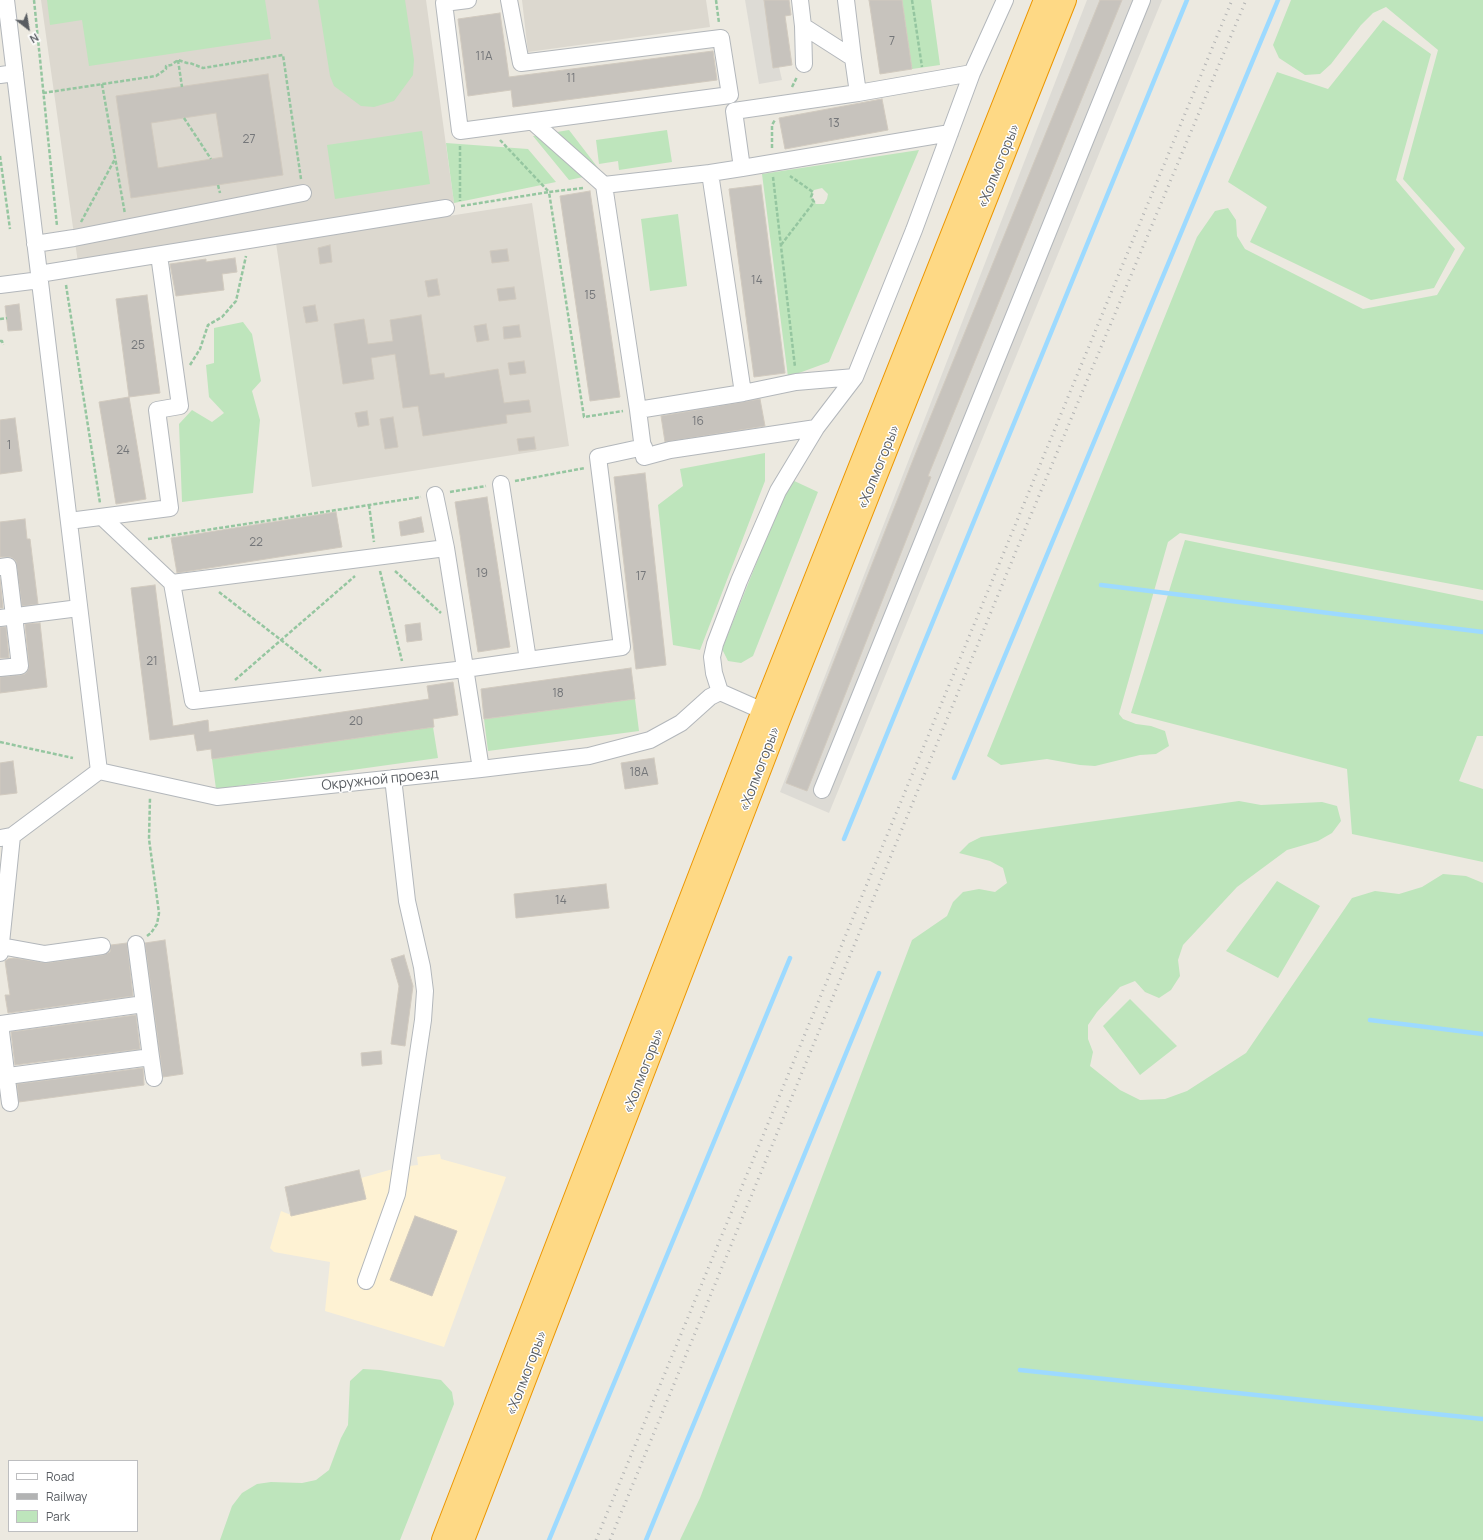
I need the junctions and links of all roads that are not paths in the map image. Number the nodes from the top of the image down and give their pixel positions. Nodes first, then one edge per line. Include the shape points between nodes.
1 (6, 0) edge
2 (468, 0) edge
3 (509, 0) edge
4 (800, 0) edge
5 (846, 0) edge
6 (1005, 0) edge
7 (1045, 0) edge
8 (1065, 0) edge
9 (1142, 0) edge
10 (803, 26) junction
11 (853, 58) junction
12 (804, 64) road end
13 (972, 72) junction
14 (8, 74) edge
15 (858, 93) junction
16 (730, 95) junction
17 (734, 111) junction
18 (533, 122) junction
19 (950, 133) junction
20 (742, 168) junction
21 (710, 173) junction
22 (604, 185) junction
23 (303, 189) road end
24 (446, 208) dead end
25 (36, 244) junction
26 (159, 254) junction
27 (40, 277) junction
28 (0, 285) edge
29 (855, 377) junction
30 (744, 392) junction
31 (638, 410) junction
32 (816, 428) junction
33 (644, 447) junction
34 (501, 484) road end
35 (435, 495) road end
36 (102, 516) junction
37 (69, 521) junction
38 (446, 548) junction
39 (0, 567) edge
40 (172, 583) junction
41 (79, 608) junction
42 (7, 617) edge
43 (528, 660) junction
44 (0, 668) edge
45 (465, 669) junction
46 (720, 692) junction
47 (763, 711) junction
48 (481, 769) junction
49 (99, 771) junction
50 (393, 778) junction
51 (822, 790) dead end
52 (6, 837) edge
53 (136, 944) road end
54 (102, 946) dead end
55 (1, 950) edge
56 (144, 1004) junction
57 (0, 1024) edge
58 (151, 1057) junction
59 (3, 1077) edge
60 (154, 1078) dead end
61 (10, 1103) dead end
62 (366, 1281) dead end
63 (443, 1540) edge
64 (463, 1540) edge

1 - 14 street
2 - 18 street via 444,3 460,131
3 - 16 street via 521,63 721,38
4 - 10 street
5 - 11 street
6 - 13 street
7 - 47 highway, «Холмогоры»
8 - 64 highway, «Холмогоры» via 780,717
9 - 51 street
10 - 11 street
10 - 12 street
11 - 15 street
13 - 15 street
13 - 19 street
14 - 25 street
15 - 17 street
16 - 17 street
16 - 18 street
17 - 20 street
18 - 22 street
19 - 20 street
19 - 29 street
20 - 21 street
21 - 22 street
21 - 30 street
22 - 31 street
23 - 25 street
24 - 26 street
25 - 27 street
26 - 27 street
26 - 36 street via 180,406 157,410 170,508
27 - 28 street
27 - 37 street
29 - 30 street via 796,382
29 - 32 street
30 - 31 street
31 - 33 street
32 - 33 street via 670,450 644,457
32 - 46 street via 778,490 715,644 712,656
33 - 43 street via 598,457 622,647
34 - 43 street
35 - 38 street
36 - 37 street
36 - 40 street
37 - 41 street
38 - 40 street
38 - 45 street
39 - 42 street via 8,566
40 - 45 street via 193,701
41 - 42 street
41 - 49 street
42 - 44 street via 20,666
43 - 45 street
45 - 48 street
46 - 47 street
46 - 48 street, Окружной проезд via 710,697 681,723 650,740 589,756
47 - 63 highway, «Холмогоры»
48 - 50 street, Окружной проезд
49 - 50 street, Окружной проезд via 217,797
49 - 52 street
50 - 62 street via 407,901 422,967 425,991 424,1020 397,1194
52 - 55 street
53 - 56 street
54 - 55 street via 45,954
56 - 57 street
56 - 58 street
57 - 59 street
58 - 59 street
58 - 60 street
59 - 61 street

